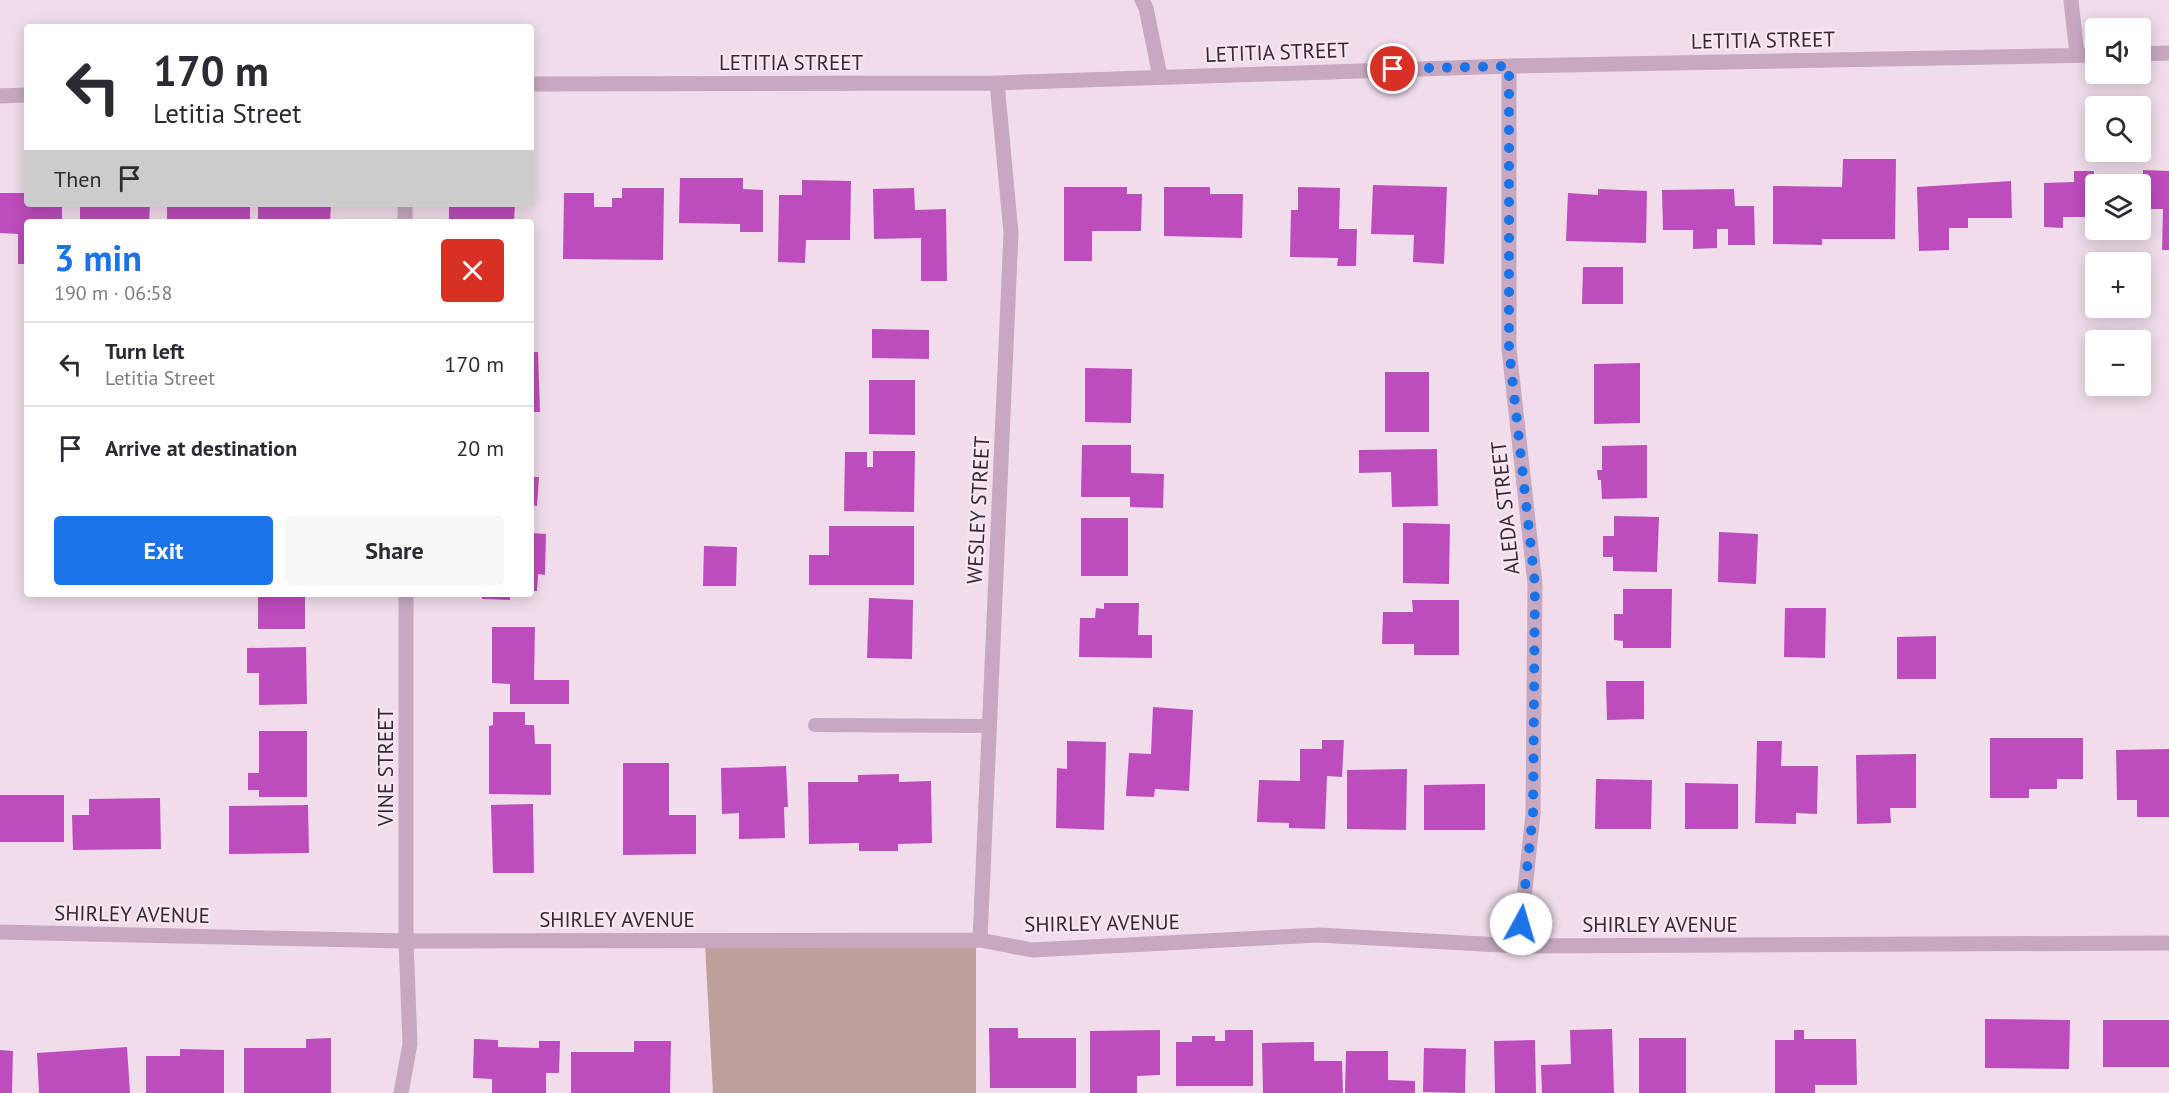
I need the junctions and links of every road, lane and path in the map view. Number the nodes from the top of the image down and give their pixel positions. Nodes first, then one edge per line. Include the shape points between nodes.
1 (1142, 0) edge
2 (2071, 0) edge
3 (2169, 53) edge
4 (2151, 54) edge
5 (2077, 55) junction
6 (2085, 55) edge
7 (1509, 66) junction
8 (1160, 76) junction
9 (997, 83) junction
10 (534, 84) edge
11 (24, 95) edge
12 (0, 96) edge
13 (406, 597) edge
14 (815, 725) dead end
15 (989, 726) junction
16 (0, 932) edge
17 (980, 940) junction
18 (406, 941) junction
19 (2169, 943) edge
20 (1519, 946) junction
21 (401, 1093) edge

1 - 8 street
2 - 5 street
3 - 4 street
5 - 6 street, LETITIA STREET
5 - 7 street, LETITIA STREET
7 - 8 street, LETITIA STREET
7 - 20 street, ALEDA STREET via 1509,349 1535,584 1533,814
8 - 9 street, LETITIA STREET
9 - 10 street, LETITIA STREET
9 - 15 street, WESLEY STREET via 1011,233
11 - 12 street
13 - 18 street, VINE STREET
14 - 15 lane
15 - 17 street, WESLEY STREET
16 - 18 street, SHIRLEY AVENUE
17 - 18 street, SHIRLEY AVENUE
17 - 20 street, SHIRLEY AVENUE via 1032,950 1319,935
18 - 21 street, VINE STREET via 410,1044
19 - 20 street, SHIRLEY AVENUE

